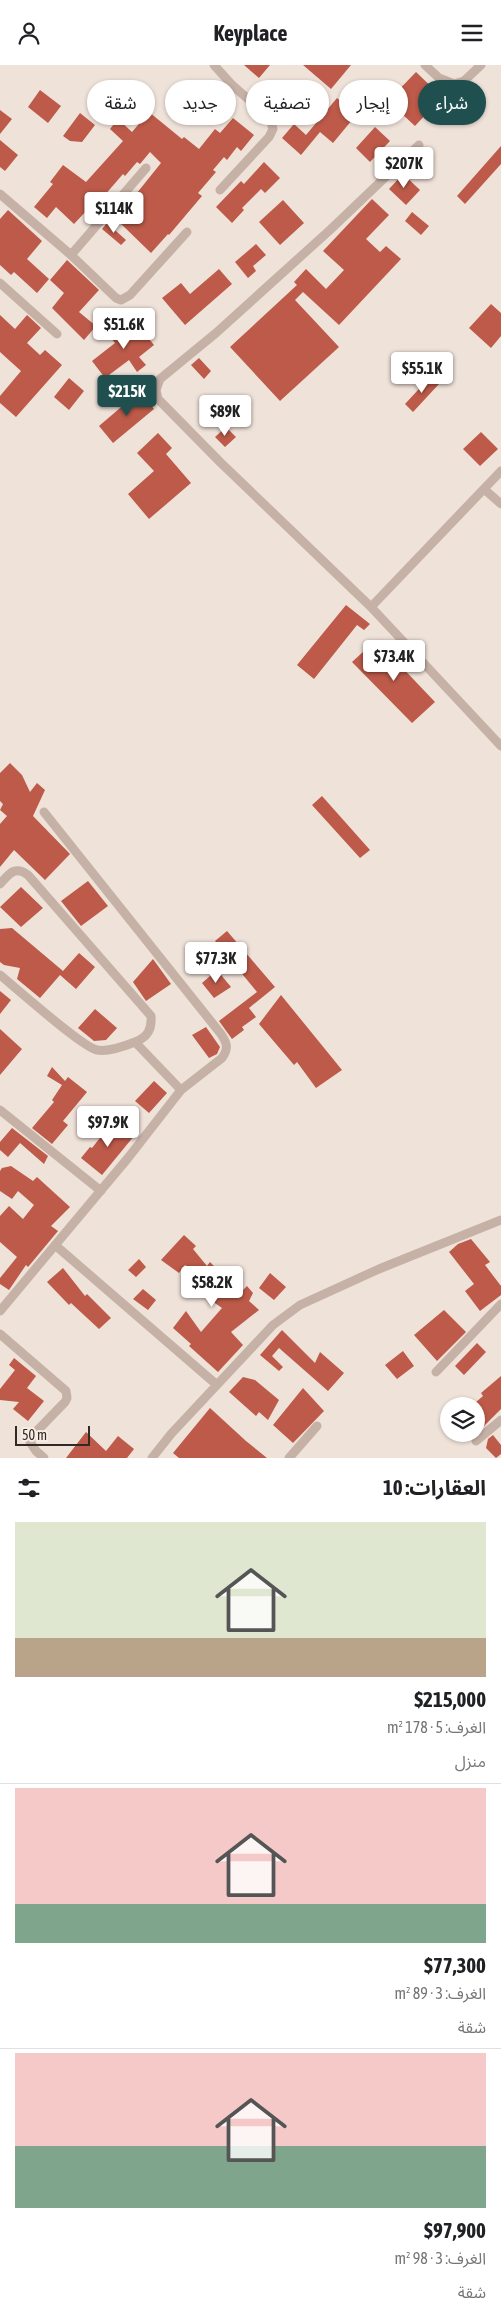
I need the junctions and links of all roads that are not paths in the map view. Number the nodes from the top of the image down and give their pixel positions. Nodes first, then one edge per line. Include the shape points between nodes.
1 (214, 65) edge
2 (425, 65) edge
3 (481, 65) edge
4 (419, 145) dead end
5 (146, 168) dead end
6 (220, 190) dead end
7 (0, 194) edge
8 (187, 231) dead end
9 (71, 255) junction
10 (0, 283) edge
11 (57, 334) dead end
12 (501, 471) edge
13 (484, 489) junction
14 (501, 504) edge
15 (371, 607) junction
16 (501, 746) edge
17 (44, 812) dead end
18 (0, 884) edge
19 (0, 975) edge
20 (135, 1042) junction
21 (181, 1090) junction
22 (0, 1110) edge
23 (101, 1191) junction
24 (501, 1220) edge
25 (56, 1245) junction
26 (501, 1304) edge
27 (0, 1311) edge
28 (0, 1334) edge
29 (436, 1373) dead end
30 (217, 1385) junction
31 (501, 1420) edge
32 (317, 1426) dead end
33 (485, 1433) edge
34 (44, 1458) edge
35 (152, 1458) edge
36 (289, 1458) edge

1 - 6 street via 270,118 273,129 270,137
2 - 3 street via 446,83 454,84 464,81
4 - 15 street via 216,333 160,379 156,390 158,399 214,457
5 - 9 street
7 - 9 street
8 - 9 street via 126,299 116,297
10 - 11 street
12 - 13 street
13 - 14 street
13 - 15 street
15 - 16 street
17 - 21 street via 225,1042 226,1052 222,1058
18 - 20 street via 16,870 28,875 151,1016 152,1027 146,1036
19 - 20 street via 90,1047 98,1050
20 - 21 street
21 - 23 street
22 - 23 street
23 - 25 street
24 - 30 street via 300,1305 273,1325
25 - 27 street
25 - 30 street
26 - 29 street
28 - 34 street via 66,1391 65,1402 30,1442
30 - 35 street
31 - 33 street
32 - 36 street

